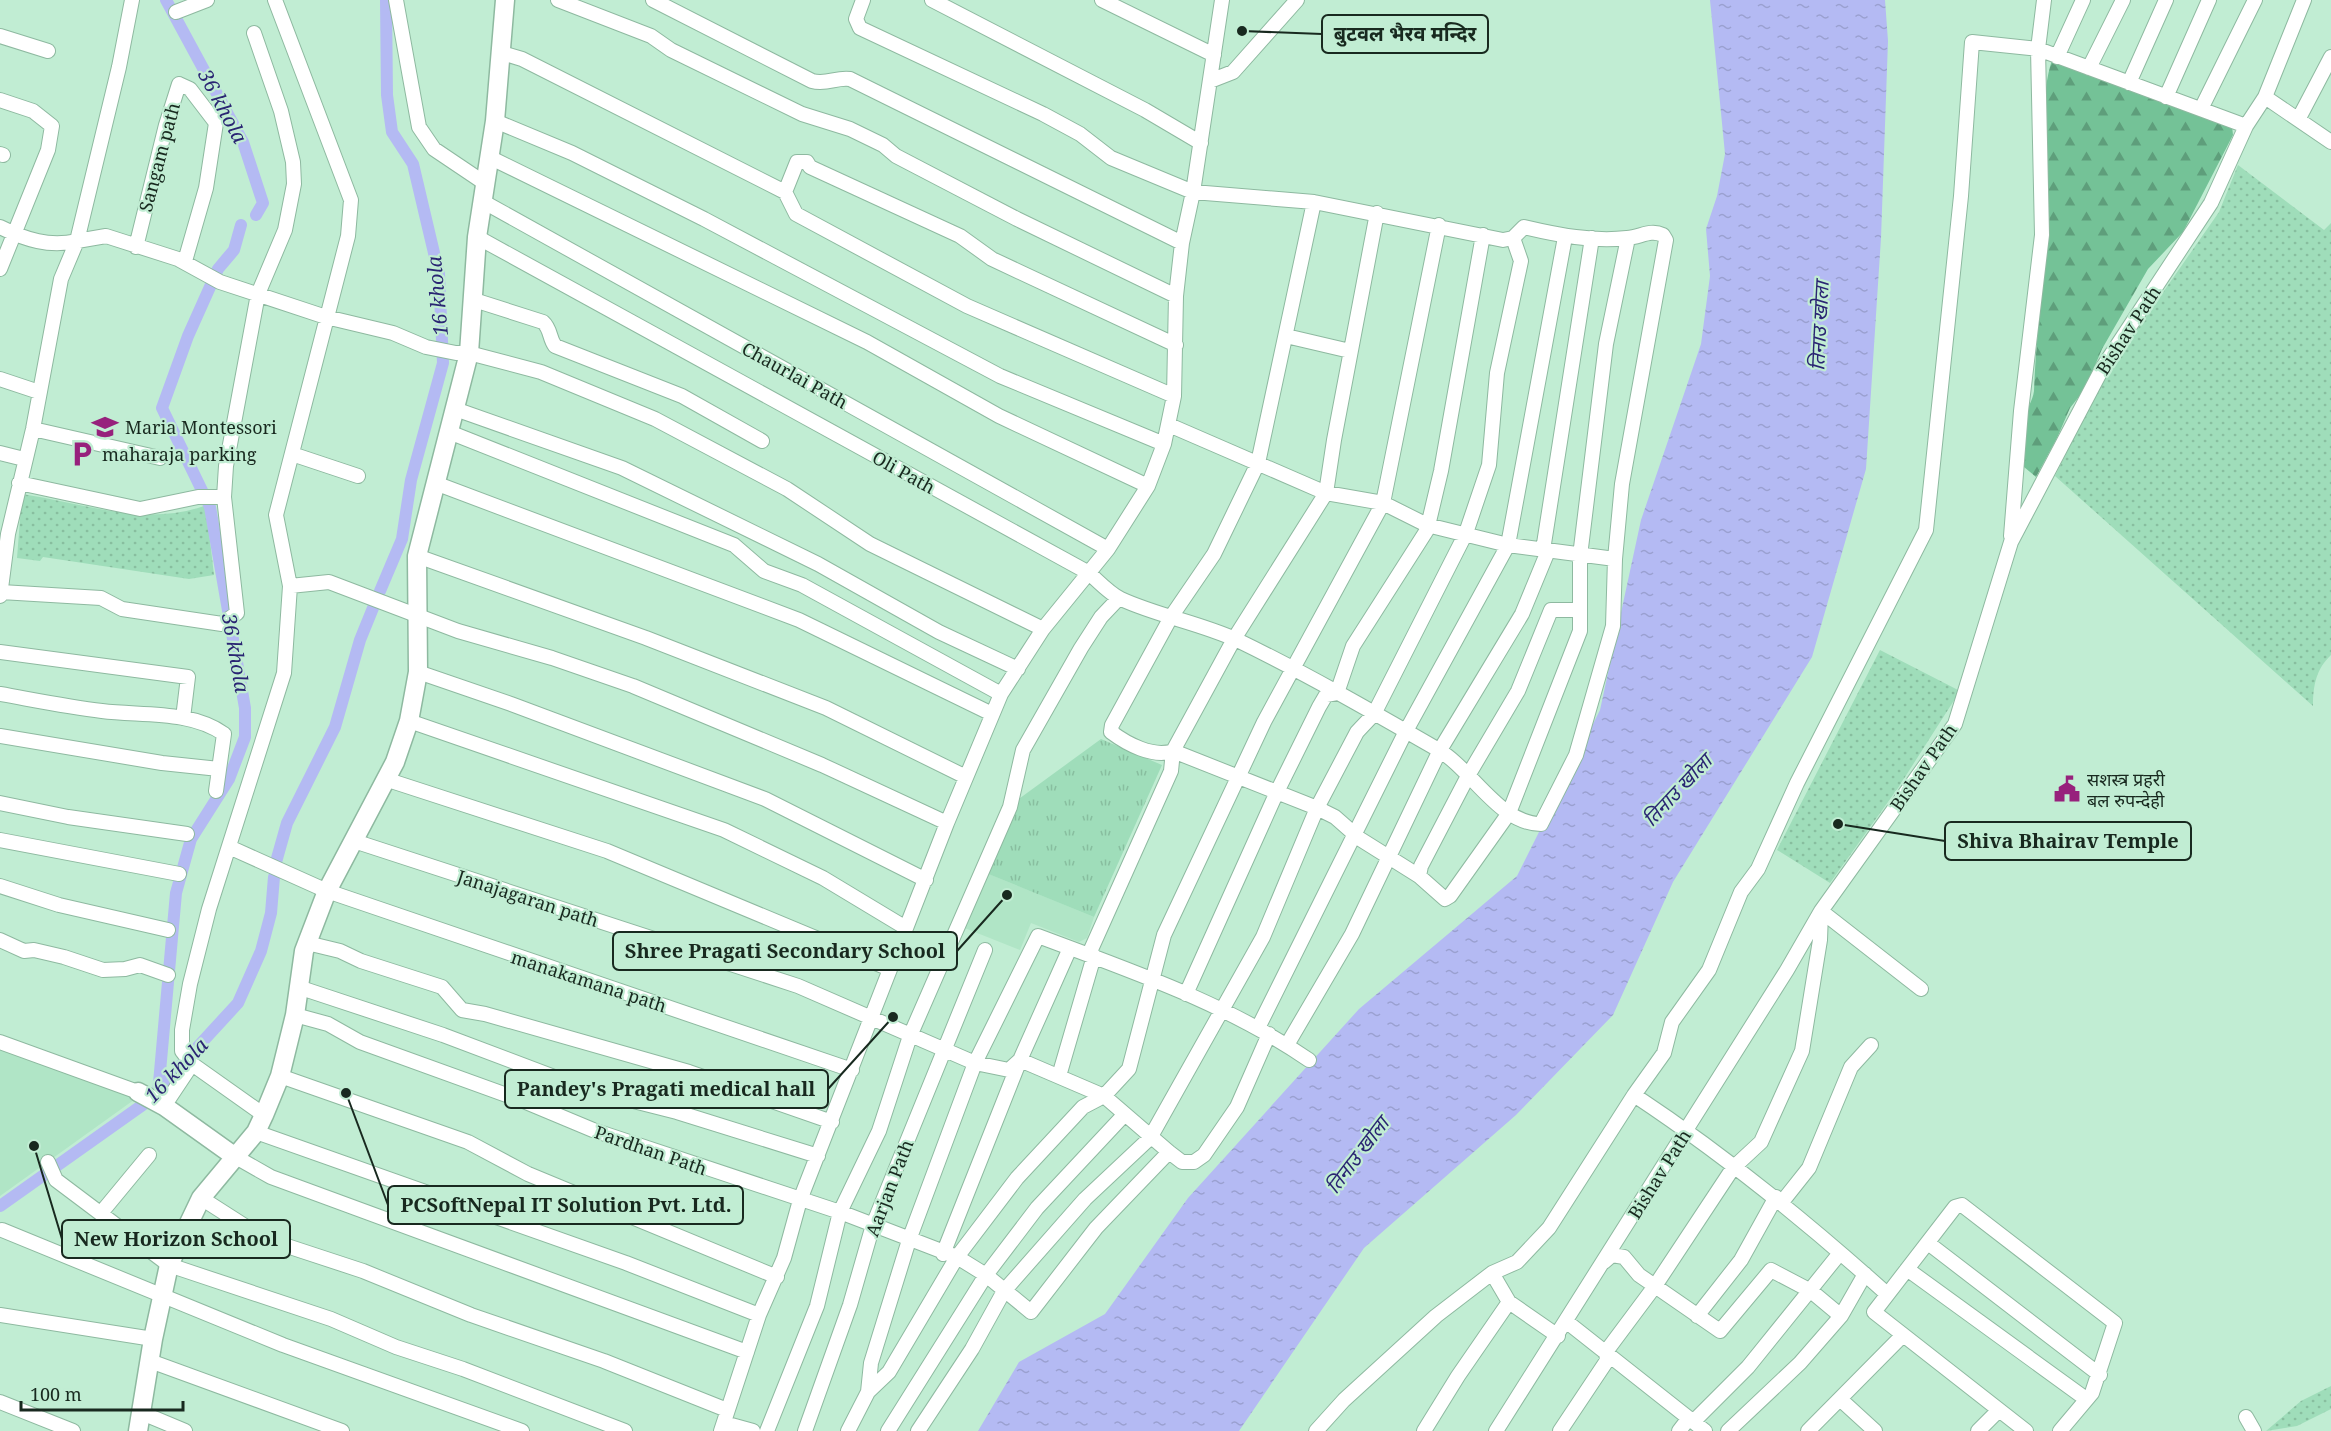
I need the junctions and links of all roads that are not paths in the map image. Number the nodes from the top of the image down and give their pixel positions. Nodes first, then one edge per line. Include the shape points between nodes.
1 (132, 0) edge
2 (207, 0) edge
3 (275, 0) edge
4 (396, 0) edge
5 (505, 0) edge
6 (558, 0) edge
7 (653, 0) edge
8 (932, 0) edge
9 (1102, 0) edge
10 (1222, 0) edge
11 (1297, 0) edge
12 (2044, 0) edge
13 (2083, 0) edge
14 (2123, 0) edge
15 (2166, 0) edge
16 (2209, 0) edge
17 (2255, 0) edge
18 (2304, 0) edge
19 (860, 1) edge
20 (176, 12) dead end
21 (254, 33) dead end
22 (0, 36) edge
23 (2038, 50) junction
24 (48, 51) dead end
25 (502, 53) junction
26 (1214, 55) junction
27 (2057, 57) junction
28 (2331, 57) edge
29 (2089, 68) junction
30 (1210, 81) junction
31 (2129, 83) junction
32 (2166, 97) junction
33 (2265, 97) junction
34 (0, 100) edge
35 (2200, 109) junction
36 (2299, 118) junction
37 (495, 122) junction
38 (2246, 126) junction
39 (2331, 142) edge
40 (1201, 143) junction
41 (491, 158) junction
42 (484, 192) junction
43 (785, 192) junction
44 (1193, 192) junction
45 (1314, 202) junction
46 (1377, 213) junction
47 (1439, 225) junction
48 (0, 227) edge
49 (15, 233) junction
50 (1483, 235) junction
51 (477, 237) junction
52 (1565, 237) junction
53 (1513, 238) junction
54 (1592, 238) junction
55 (1628, 238) junction
56 (77, 242) junction
57 (1182, 243) junction
58 (136, 247) junction
59 (185, 261) junction
60 (0, 269) edge
61 (258, 294) junction
62 (1176, 296) junction
63 (471, 299) junction
64 (327, 317) junction
65 (1286, 336) junction
66 (1176, 345) junction
67 (1350, 351) junction
68 (462, 353) junction
69 (0, 379) edge
70 (39, 392) junction
71 (1174, 396) junction
72 (454, 410) junction
73 (1169, 425) junction
74 (33, 429) junction
75 (449, 432) junction
76 (762, 441) dead end
77 (1164, 444) junction
78 (0, 453) edge
79 (292, 454) junction
80 (160, 458) dead end
81 (24, 459) junction
82 (1258, 463) junction
83 (358, 476) dead end
84 (19, 483) junction
85 (435, 483) junction
86 (1148, 486) junction
87 (1326, 493) junction
88 (224, 497) junction
89 (1383, 503) junction
90 (1427, 525) junction
91 (1466, 533) junction
92 (2011, 542) junction
93 (1508, 545) junction
94 (1107, 549) junction
95 (1545, 550) junction
96 (417, 556) junction
97 (1580, 556) junction
98 (1615, 559) junction
99 (1089, 573) junction
100 (290, 586) junction
101 (1, 594) edge
102 (1119, 598) junction
103 (1580, 610) junction
104 (418, 614) junction
105 (1172, 616) junction
106 (1043, 629) junction
107 (1234, 639) junction
108 (0, 652) edge
109 (1018, 669) junction
110 (1295, 669) junction
111 (418, 672) junction
112 (1337, 693) junction
113 (0, 694) edge
114 (1001, 694) junction
115 (992, 714) junction
116 (1374, 714) junction
117 (183, 718) junction
118 (409, 722) junction
119 (1406, 731) junction
120 (0, 736) edge
121 (1440, 750) junction
122 (1173, 751) junction
123 (219, 769) junction
124 (1469, 774) junction
125 (966, 777) junction
126 (385, 779) junction
127 (1237, 779) junction
128 (216, 791) dead end
129 (1276, 794) junction
130 (0, 803) edge
131 (1317, 808) junction
132 (1509, 813) junction
133 (947, 823) junction
134 (1355, 833) junction
135 (187, 834) dead end
136 (0, 840) edge
137 (354, 841) junction
138 (229, 847) junction
139 (1389, 858) junction
140 (179, 874) dead end
141 (1419, 876) junction
142 (926, 880) junction
143 (0, 886) edge
144 (327, 891) junction
145 (1821, 911) junction
146 (906, 928) junction
147 (168, 930) dead end
148 (0, 940) edge
149 (307, 943) junction
150 (1070, 948) junction
151 (985, 950) dead end
152 (1092, 955) junction
153 (890, 969) junction
154 (168, 975) dead end
155 (1151, 976) junction
156 (298, 987) junction
157 (1921, 989) dead end
158 (1186, 994) junction
159 (1220, 1010) junction
160 (295, 1015) junction
161 (870, 1019) junction
162 (1264, 1031) junction
163 (910, 1036) junction
164 (0, 1042) edge
165 (1287, 1045) junction
166 (1871, 1045) dead end
167 (946, 1050) junction
168 (1020, 1060) junction
169 (1309, 1060) dead end
170 (975, 1063) junction
171 (192, 1064) junction
172 (852, 1070) junction
173 (280, 1076) junction
174 (1059, 1076) junction
175 (138, 1092) joint
176 (1634, 1095) junction
177 (1104, 1096) junction
178 (161, 1104) junction
179 (264, 1115) junction
180 (1125, 1115) junction
181 (832, 1122) junction
182 (1686, 1130) junction
183 (255, 1132) junction
184 (1150, 1138) junction
185 (1169, 1152) junction
186 (149, 1155) dead end
187 (234, 1156) junction
188 (818, 1156) junction
189 (48, 1162) dead end
190 (1734, 1168) junction
191 (201, 1198) junction
192 (800, 1200) junction
193 (1779, 1200) junction
194 (840, 1212) junction
195 (101, 1214) junction
196 (873, 1225) junction
197 (2, 1230) dead end
198 (909, 1240) junction
199 (1928, 1243) junction
200 (1840, 1252) junction
201 (950, 1256) junction
202 (1604, 1262) junction
203 (169, 1265) junction
204 (1907, 1269) junction
205 (1492, 1273) junction
206 (1865, 1274) junction
207 (986, 1275) junction
208 (777, 1276) junction
209 (1655, 1286) junction
210 (1811, 1290) junction
211 (1004, 1291) junction
212 (1887, 1294) junction
213 (162, 1297) junction
214 (1509, 1302) junction
215 (0, 1315) edge
216 (759, 1315) junction
217 (1697, 1316) junction
218 (1841, 1316) junction
219 (1567, 1322) junction
220 (1903, 1335) junction
221 (1558, 1336) junction
222 (153, 1339) junction
223 (747, 1352) junction
224 (1607, 1355) junction
225 (150, 1361) junction
226 (2100, 1375) junction
227 (868, 1392) junction
228 (1840, 1399) junction
229 (2086, 1399) junction
230 (0, 1402) edge
231 (1999, 1410) junction
232 (142, 1413) junction
233 (2246, 1417) dead end
234 (1691, 1420) junction
235 (724, 1422) edge
236 (1871, 1430) edge
237 (73, 1431) edge
238 (138, 1431) edge
239 (185, 1431) edge
240 (342, 1431) edge
241 (522, 1431) edge
242 (625, 1431) edge
243 (753, 1431) edge
244 (767, 1431) edge
245 (805, 1431) edge
246 (848, 1431) edge
247 (888, 1431) edge
248 (918, 1431) edge
249 (1316, 1431) edge
250 (1424, 1431) edge
251 (1496, 1431) edge
252 (1560, 1431) edge
253 (1678, 1431) edge
254 (1705, 1431) edge
255 (1728, 1431) edge
256 (1808, 1431) edge
257 (1978, 1431) edge
258 (2026, 1431) edge
259 (2060, 1431) edge
260 (2254, 1431) edge

1 - 56 street
2 - 20 street
3 - 64 street via 351,200 348,236
4 - 42 street, Chaurlai Path via 419,127 434,149
5 - 25 street
6 - 62 street via 651,36 671,50 802,114 884,145 896,156 1017,219
7 - 57 street via 812,81 824,84 850,79
8 - 40 street
9 - 26 street
10 - 26 street
11 - 30 street via 1233,72
12 - 23 street
13 - 27 street
14 - 29 street
15 - 31 street
16 - 32 street
17 - 35 street
18 - 33 street, Bishav Path
19 - 44 street via 856,19 860,28 1043,114 1080,134 1111,158
21 - 61 street via 281,111 294,184 285,230
22 - 24 street
23 - 27 street
23 - 92 street via 2042,236 2021,411
23 - 176 street via 1972,42 1961,196 1926,530 1797,783 1758,870 1741,891 1709,970 1672,1022 1664,1053
25 - 37 street
25 - 43 street via 522,59
26 - 30 street
27 - 29 street
28 - 36 street
29 - 31 street
30 - 40 street
31 - 32 street
32 - 35 street
33 - 36 street
33 - 38 street, Bishav Path
34 - 49 street via 33,111 52,126 48,150
35 - 38 street
36 - 39 street
37 - 41 street
37 - 77 street via 572,153 704,219 1000,376
38 - 92 street, Bishav Path via 2211,203 2103,367
40 - 44 street
41 - 42 street
41 - 86 street via 867,342 999,416
42 - 51 street
42 - 94 street, Chaurlai Path
43 - 66 street via 797,162 807,162 810,167 960,236 992,259
43 - 71 street via 796,214 967,306
44 - 45 street
44 - 57 street
45 - 46 street
45 - 65 street
46 - 47 street
46 - 67 street
47 - 50 street
47 - 89 street
48 - 49 street
49 - 56 street via 58,246
49 - 60 street
50 - 53 street
50 - 90 street via 1441,471
51 - 63 street
51 - 99 street, Oli Path
52 - 53 street via 1524,227
52 - 54 street
52 - 93 street
53 - 91 street via 1521,261 1497,373 1489,465
54 - 55 street
54 - 95 street
55 - 97 street via 1606,344
55 - 98 street via 1655,232 1666,240 1622,484
56 - 58 street via 106,236
56 - 70 street via 61,279
57 - 62 street
58 - 59 street
58 - 59 street, Sangam path via 165,125 179,84 190,89 216,123 206,188
59 - 61 street via 215,279
61 - 64 street
61 - 88 street via 226,466
62 - 66 street
63 - 68 street
63 - 76 street via 543,322 549,327 555,346 682,396
64 - 68 street via 393,333 426,347
64 - 79 street
65 - 67 street
65 - 82 street
66 - 71 street
67 - 87 street
68 - 72 street
68 - 106 street via 541,372 655,419 787,489 870,544
69 - 70 street
70 - 74 street
71 - 73 street
72 - 75 street
72 - 109 street via 622,468 808,559 939,632
73 - 77 street
73 - 82 street
74 - 80 street
74 - 81 street
75 - 85 street
75 - 114 street via 734,545 764,571 802,585
77 - 86 street
78 - 81 street
79 - 83 street
79 - 100 street via 276,515
81 - 84 street
82 - 87 street
82 - 105 street via 1214,554
84 - 88 street via 140,509 198,497
84 - 101 street
85 - 96 street
85 - 115 street via 799,620
86 - 94 street
87 - 89 street
87 - 107 street
88 - 101 street via 237,613 222,624 122,609 101,598
89 - 90 street
89 - 110 street
90 - 91 street
90 - 112 street via 1353,646
91 - 93 street
91 - 116 street
92 - 145 street, Bishav Path via 1955,724
93 - 95 street
93 - 119 street
94 - 99 street
95 - 97 street
95 - 121 street via 1522,614
96 - 104 street
96 - 125 street via 826,708
97 - 98 street
97 - 103 street
98 - 132 street via 1613,626 1576,755 1541,824
99 - 102 street, Oli Path
99 - 106 street
100 - 104 street via 328,582
100 - 138 street via 284,673
102 - 105 street, Oli Path
102 - 163 street via 1081,648 1023,750 1010,807
103 - 124 street via 1551,610 1518,691
103 - 132 street via 1580,631
104 - 111 street
104 - 133 street via 458,631 633,686 822,765
105 - 107 street, Oli Path
105 - 122 street via 1112,724 1112,732 1144,749 1164,754
106 - 109 street
107 - 110 street, Oli Path
107 - 122 street
108 - 117 street via 188,677
109 - 114 street
110 - 112 street, Oli Path
110 - 127 street
111 - 118 street
111 - 142 street via 765,799
112 - 116 street, Oli Path
112 - 129 street via 1326,695
113 - 117 street via 101,711
114 - 115 street
115 - 125 street
116 - 119 street, Oli Path
116 - 131 street via 1357,732
117 - 123 street via 211,725 224,734
118 - 126 street
118 - 146 street via 724,830 824,878
119 - 121 street, Oli Path
119 - 134 street
120 - 123 street
121 - 124 street, Oli Path
121 - 139 street
122 - 127 street
122 - 152 street via 1171,771
123 - 128 street
124 - 132 street, Oli Path via 1493,802
124 - 141 street
125 - 133 street
126 - 137 street
126 - 153 street via 607,851
127 - 129 street
127 - 155 street via 1164,935
129 - 131 street
129 - 158 street
130 - 135 street
131 - 134 street
131 - 159 street via 1263,937
132 - 141 street via 1450,896 1440,896
133 - 142 street
134 - 139 street
134 - 162 street
136 - 140 street
137 - 144 street
137 - 161 street, Janajagaran path via 798,986
138 - 144 street, manakamana path
138 - 171 street via 190,984 182,1030 182,1051
139 - 141 street
139 - 165 street via 1352,934
142 - 146 street
143 - 147 street via 58,905
144 - 149 street
144 - 172 street, manakamana path
145 - 157 street
145 - 182 street, Bishav Path
145 - 190 street via 1802,1051 1761,1142
146 - 153 street
148 - 154 street via 24,951 64,957 103,970 140,965
149 - 156 street
149 - 181 street via 442,987 462,1010 689,1072
150 - 152 street
150 - 168 street
150 - 170 street via 1038,936
151 - 167 street, Aarjan Path
152 - 155 street
152 - 174 street
153 - 161 street
155 - 158 street
155 - 177 street via 1128,1069
156 - 160 street
156 - 188 street via 443,1035 586,1089 677,1112
158 - 159 street
159 - 162 street
159 - 184 street
160 - 173 street
160 - 192 street, Pardhan Path via 328,1024 360,1042 593,1130
161 - 163 street, Janajagaran path
161 - 172 street
162 - 165 street
162 - 185 street via 1237,1107 1204,1155 1194,1162 1182,1162
163 - 167 street, Janajagaran path
163 - 194 street via 879,1131
164 - 175 street
165 - 169 street
166 - 193 street via 1851,1067 1809,1168
167 - 170 street, Janajagaran path
167 - 196 street, Aarjan Path
168 - 170 street, Janajagaran path via 1009,1070
168 - 174 street
168 - 201 street
170 - 198 street
171 - 178 street
171 - 179 street
172 - 181 street
173 - 179 street
173 - 208 street via 468,1142 528,1174
174 - 177 street
175 - 178 street
176 - 182 street
176 - 205 street via 1549,1228 1517,1262
177 - 180 street
177 - 201 street via 1083,1107
178 - 187 street
179 - 183 street
180 - 184 street
180 - 207 street via 1037,1208
181 - 188 street
182 - 190 street
182 - 202 street, Bishav Path
183 - 187 street
183 - 216 street via 626,1263
184 - 185 street
184 - 211 street via 1085,1199
185 - 211 street, Pardhan Path via 1096,1228 1031,1312
186 - 195 street
187 - 191 street
187 - 223 street via 271,1177
188 - 192 street
189 - 195 street via 56,1180
190 - 193 street
190 - 209 street
191 - 203 street
191 - 235 street via 251,1230 290,1247 604,1361
192 - 194 street, Pardhan Path
192 - 208 street
193 - 200 street
193 - 217 street via 1741,1260
194 - 196 street, Pardhan Path
194 - 244 street via 817,1306
195 - 203 street
196 - 198 street, Pardhan Path
196 - 245 street, Aarjan Path via 850,1305
197 - 213 street
198 - 201 street, Pardhan Path
198 - 227 street via 871,1363
199 - 204 street
199 - 226 street
199 - 226 street via 1955,1207 1962,1206 2115,1323
200 - 206 street
200 - 210 street
201 - 207 street, Pardhan Path
201 - 227 street via 889,1372
202 - 209 street via 1612,1255 1624,1257
202 - 219 street, Bishav Path
203 - 213 street
203 - 242 street via 331,1319 396,1347
204 - 212 street
204 - 229 street
205 - 214 street
205 - 249 street via 1436,1316 1344,1400
206 - 212 street
206 - 218 street
207 - 211 street, Pardhan Path
207 - 247 street
208 - 216 street
209 - 217 street
209 - 224 street
210 - 217 street via 1771,1270 1720,1330
210 - 218 street
210 - 234 street via 1748,1367
211 - 248 street via 972,1350
212 - 220 street via 1874,1311
213 - 222 street
213 - 241 street
214 - 221 street
214 - 250 street
215 - 222 street
216 - 223 street
218 - 255 street via 1800,1363
219 - 221 street, Bishav Path
219 - 224 street
220 - 228 street
220 - 231 street
221 - 251 street, Bishav Path
222 - 225 street
223 - 235 street
224 - 234 street
224 - 252 street
225 - 232 street
225 - 240 street
226 - 229 street
227 - 246 street
228 - 236 street
228 - 256 street
229 - 259 street
230 - 237 street
231 - 257 street
231 - 258 street
232 - 238 street
232 - 239 street
233 - 260 street
234 - 253 street
234 - 254 street
235 - 243 street

